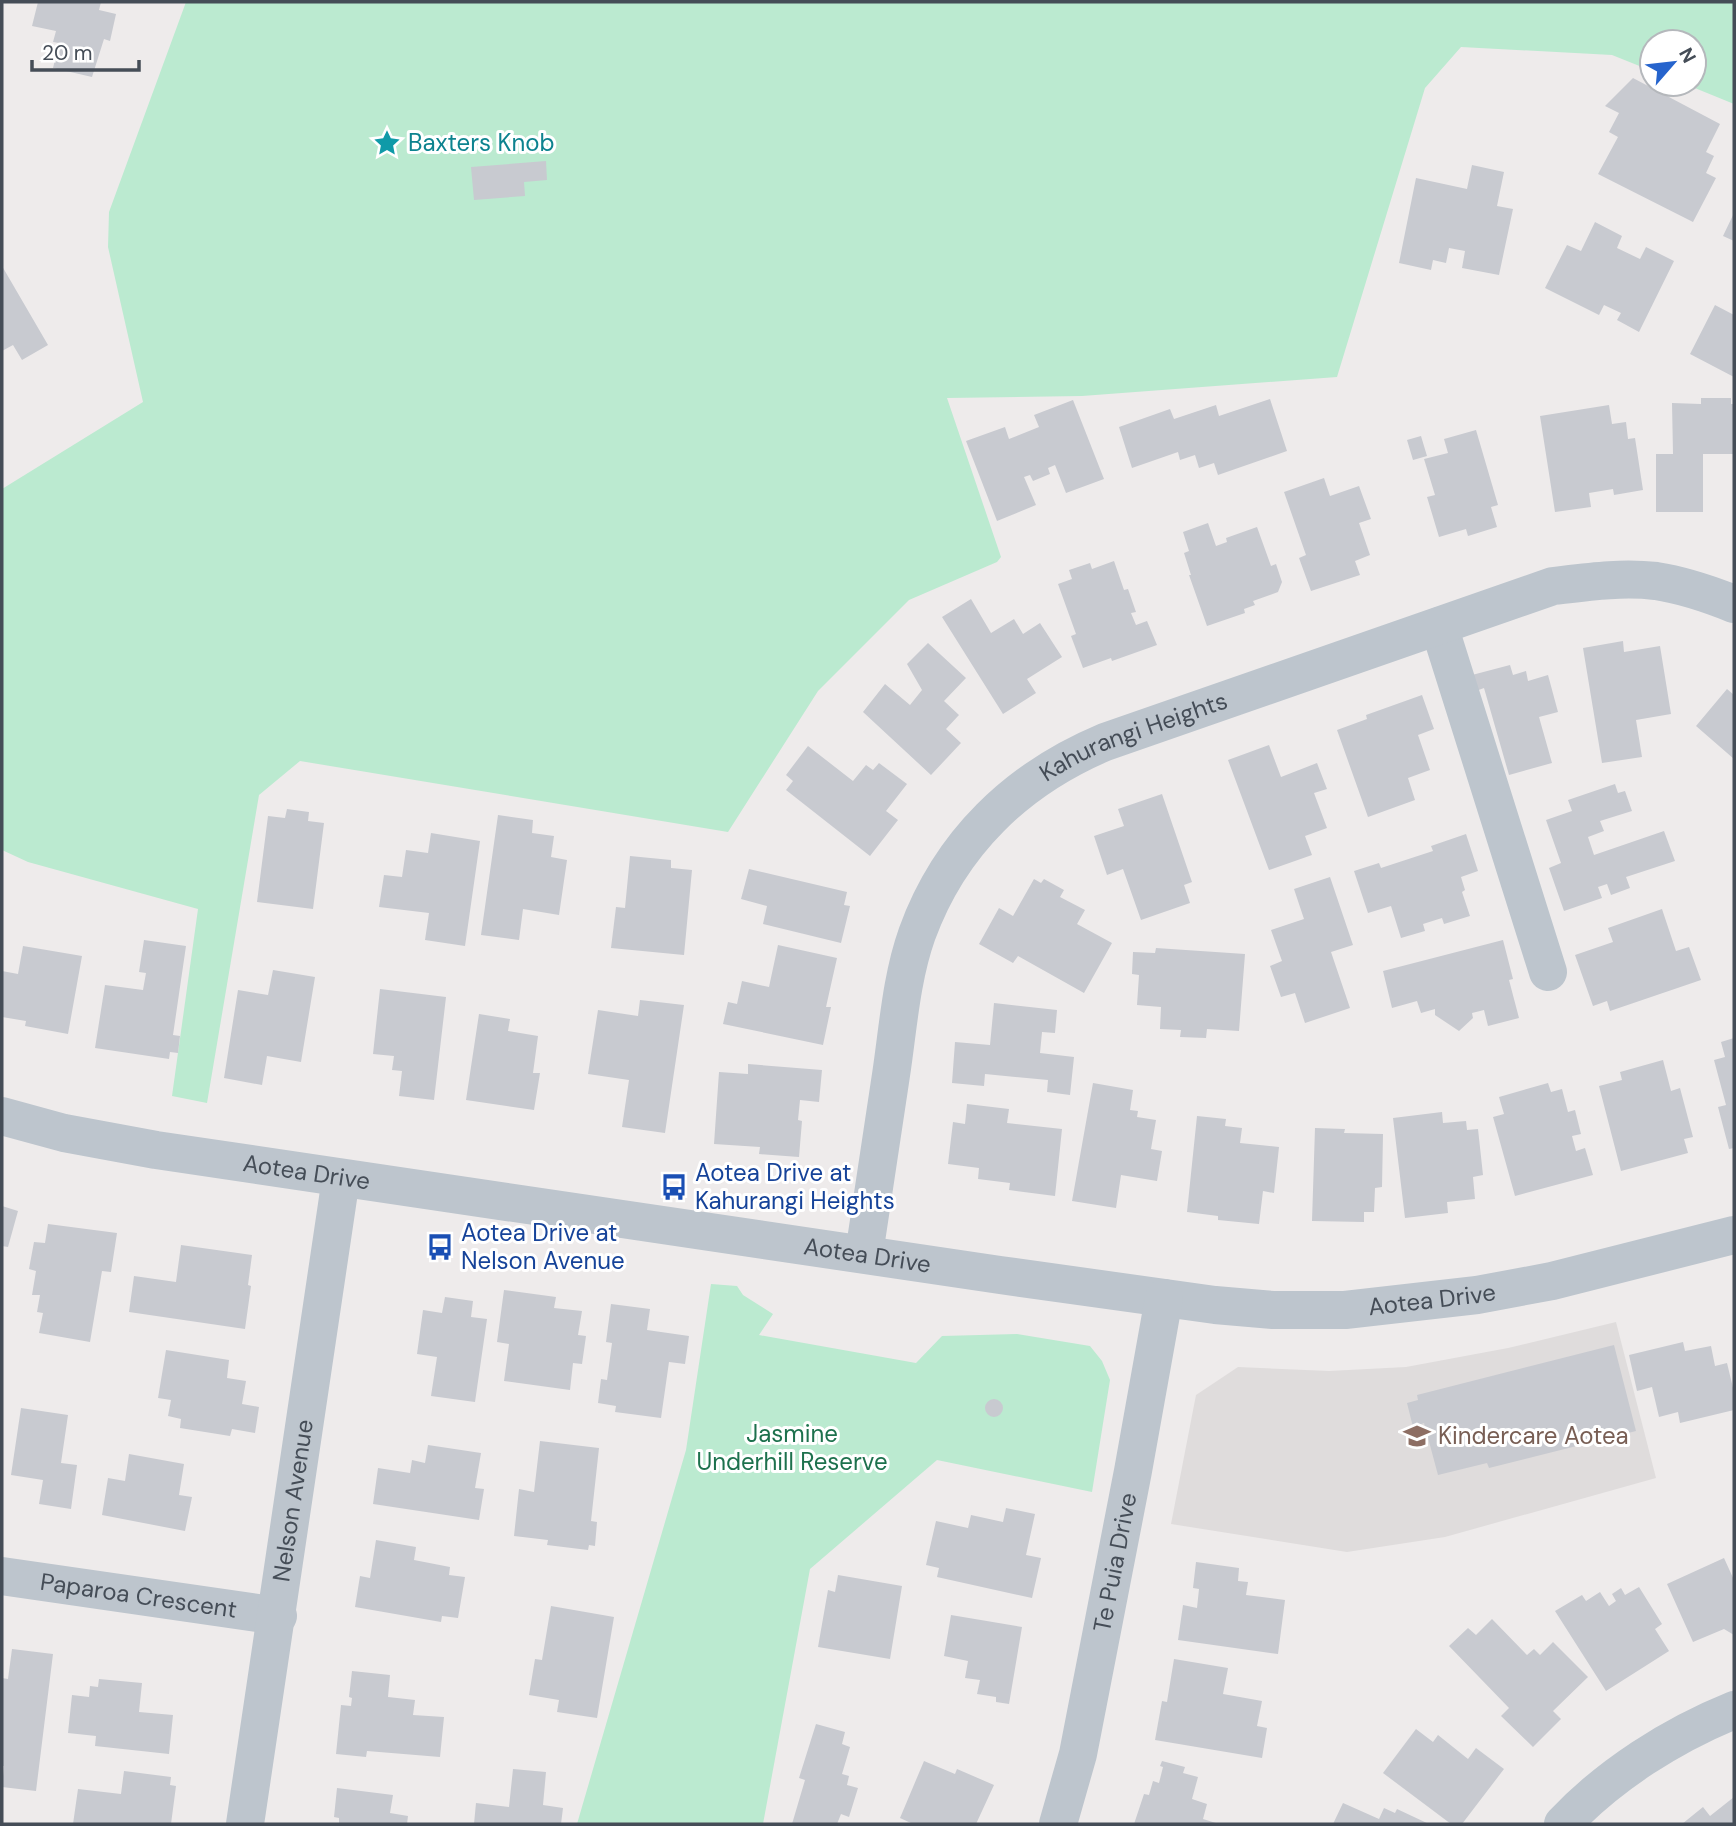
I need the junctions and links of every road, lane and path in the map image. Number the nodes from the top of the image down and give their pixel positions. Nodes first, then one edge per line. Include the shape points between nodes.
1 (1734, 602) edge
2 (1439, 626) junction
3 (1548, 972) dead end
4 (2, 1116) edge
5 (341, 1178) junction
6 (1734, 1235) edge
7 (864, 1254) junction
8 (1164, 1298) junction
9 (2, 1576) edge
10 (278, 1616) junction
11 (1734, 1710) edge
12 (245, 1824) edge
13 (1058, 1824) edge
14 (1563, 1824) edge

1 - 2 street, Kahurangi Heights via 1656,581 1603,580 1553,586
2 - 3 street
2 - 7 street, Kahurangi Heights via 1071,756 996,810 939,887 917,934 904,988
4 - 5 street, Aotea Drive via 156,1150
5 - 7 street, Aotea Drive
5 - 10 street, Nelson Avenue
6 - 8 street, Aotea Drive via 1552,1281 1400,1304 1273,1310
7 - 8 street, Aotea Drive
8 - 13 street, Te Puia Drive via 1079,1754
9 - 10 street, Paparoa Crescent
10 - 12 street, Nelson Avenue
11 - 14 street via 1647,1755

